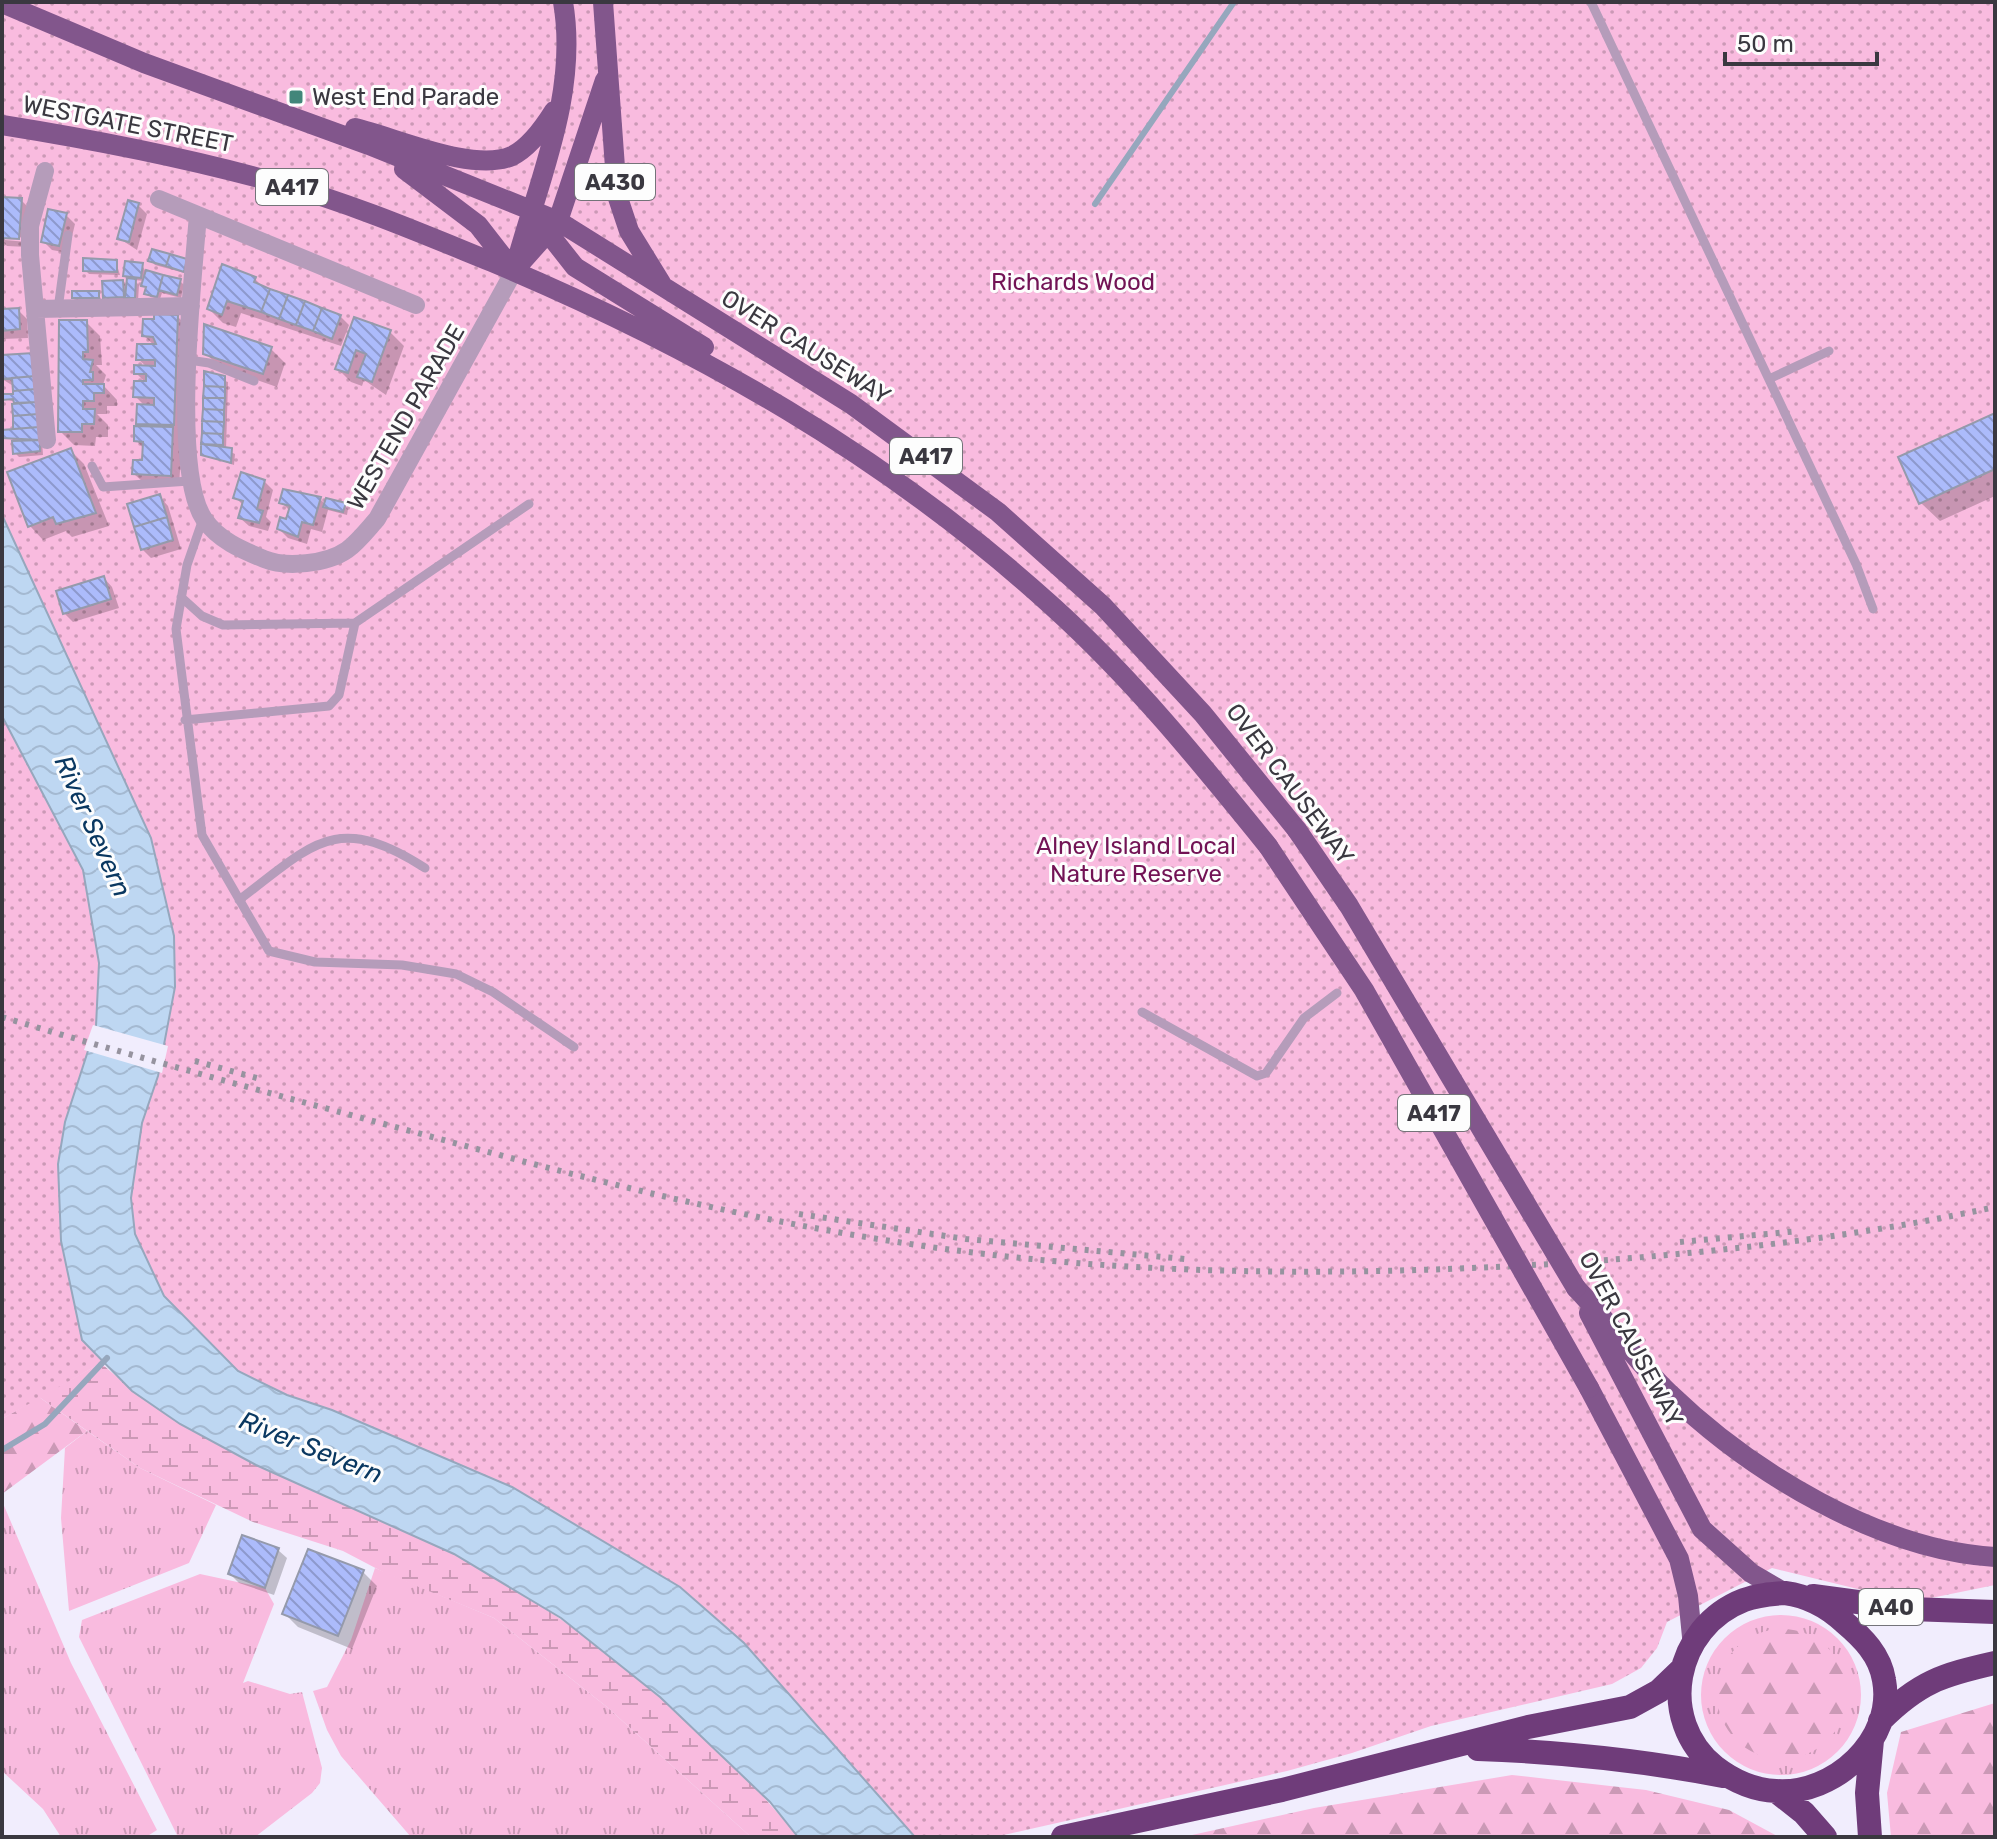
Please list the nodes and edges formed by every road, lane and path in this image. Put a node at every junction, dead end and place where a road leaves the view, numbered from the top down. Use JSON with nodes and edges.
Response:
{"nodes":[{"id":1,"x":563,"y":2,"type":"edge"},
{"id":2,"x":603,"y":2,"type":"edge"},
{"id":3,"x":1591,"y":2,"type":"edge"},
{"id":4,"x":2,"y":3,"type":"edge"},
{"id":5,"x":609,"y":67,"type":"junction"},
{"id":6,"x":565,"y":95,"type":"junction"},
{"id":7,"x":2,"y":125,"type":"edge"},
{"id":8,"x":331,"y":131,"type":"junction"},
{"id":9,"x":369,"y":145,"type":"junction"},
{"id":10,"x":45,"y":171,"type":"dead end"},
{"id":11,"x":159,"y":199,"type":"dead end"},
{"id":12,"x":530,"y":210,"type":"junction"},
{"id":13,"x":198,"y":215,"type":"junction"},
{"id":14,"x":552,"y":228,"type":"junction"},
{"id":15,"x":68,"y":235,"type":"dead end"},
{"id":16,"x":514,"y":271,"type":"junction"},
{"id":17,"x":663,"y":286,"type":"junction"},
{"id":18,"x":416,"y":305,"type":"dead end"},
{"id":19,"x":191,"y":306,"type":"junction"},
{"id":20,"x":36,"y":309,"type":"junction"},
{"id":21,"x":58,"y":309,"type":"junction"},
{"id":22,"x":1829,"y":351,"type":"dead end"},
{"id":23,"x":189,"y":360,"type":"junction"},
{"id":24,"x":1769,"y":379,"type":"junction"},
{"id":25,"x":254,"y":381,"type":"dead end"},
{"id":26,"x":778,"y":403,"type":"junction"},
{"id":27,"x":47,"y":440,"type":"dead end"},
{"id":28,"x":92,"y":466,"type":"dead end"},
{"id":29,"x":189,"y":481,"type":"junction"},
{"id":30,"x":529,"y":504,"type":"dead end"},
{"id":31,"x":203,"y":519,"type":"junction"},
{"id":32,"x":181,"y":597,"type":"junction"},
{"id":33,"x":1873,"y":609,"type":"dead end"},
{"id":34,"x":355,"y":623,"type":"junction"},
{"id":35,"x":1166,"y":673,"type":"junction"},
{"id":36,"x":1142,"y":694,"type":"junction"},
{"id":37,"x":185,"y":720,"type":"junction"},
{"id":38,"x":425,"y":868,"type":"dead end"},
{"id":39,"x":239,"y":900,"type":"junction"},
{"id":40,"x":1337,"y":993,"type":"dead end"},
{"id":41,"x":1142,"y":1012,"type":"dead end"},
{"id":42,"x":574,"y":1047,"type":"dead end"},
{"id":43,"x":1629,"y":1364,"type":"junction"},
{"id":44,"x":1995,"y":1557,"type":"edge"},
{"id":45,"x":1792,"y":1594,"type":"junction"},
{"id":46,"x":1995,"y":1612,"type":"edge"},
{"id":47,"x":1688,"y":1658,"type":"junction"},
{"id":48,"x":1995,"y":1663,"type":"edge"},
{"id":49,"x":1876,"y":1730,"type":"junction"},
{"id":50,"x":1451,"y":1749,"type":"junction"},
{"id":51,"x":1729,"y":1777,"type":"junction"},
{"id":52,"x":1776,"y":1791,"type":"junction"},
{"id":53,"x":1063,"y":1837,"type":"edge"},
{"id":54,"x":1825,"y":1837,"type":"edge"},
{"id":55,"x":1870,"y":1837,"type":"edge"}],
"edges":[{"from":1,"to":6,"type":"main road","number":"A430"},
{"from":2,"to":5,"type":"main road","number":"A430"},
{"from":3,"to":24,"type":"lane"},
{"from":4,"to":8,"type":"main road","name":"WESTGATE STREET","number":"A417"},
{"from":5,"to":14,"type":"main road","number":"A430"},
{"from":5,"to":17,"type":"main road","number":"A430"},
{"from":6,"to":8,"type":"main road"},
{"from":6,"to":12,"type":"main road","number":"A430"},
{"from":7,"to":16,"type":"main road","name":"WESTGATE STREET","number":"A417"},
{"from":8,"to":9,"type":"main road","name":"WESTGATE STREET","number":"A417"},
{"from":9,"to":12,"type":"main road","name":"WESTGATE STREET","number":"A417"},
{"from":9,"to":16,"type":"main road","number":"A417"},
{"from":10,"to":20,"type":"street"},
{"from":11,"to":13,"type":"street"},
{"from":12,"to":14,"type":"main road","name":"OVER CAUSEWAY","number":"A417"},
{"from":12,"to":16,"type":"main road"},
{"from":13,"to":18,"type":"street"},
{"from":13,"to":19,"type":"street","name":"WESTEND PARADE"},
{"from":14,"to":16,"type":"main road","number":"A430"},
{"from":14,"to":17,"type":"main road","name":"OVER CAUSEWAY","number":"A417"},
{"from":14,"to":26,"type":"main road","number":"A417"},
{"from":15,"to":21,"type":"lane"},
{"from":16,"to":26,"type":"main road","number":"A417"},
{"from":16,"to":31,"type":"street","name":"WESTEND PARADE"},
{"from":17,"to":35,"type":"main road","name":"OVER CAUSEWAY","number":"A417"},
{"from":19,"to":21,"type":"street"},
{"from":19,"to":23,"type":"street","name":"WESTEND PARADE"},
{"from":20,"to":21,"type":"street"},
{"from":20,"to":27,"type":"street"},
{"from":22,"to":24,"type":"lane"},
{"from":23,"to":25,"type":"lane"},
{"from":23,"to":29,"type":"street","name":"WESTEND PARADE"},
{"from":24,"to":33,"type":"lane"},
{"from":26,"to":36,"type":"main road","number":"A417"},
{"from":28,"to":29,"type":"lane"},
{"from":29,"to":31,"type":"street","name":"WESTEND PARADE"},
{"from":30,"to":34,"type":"lane"},
{"from":31,"to":32,"type":"lane"},
{"from":32,"to":34,"type":"lane"},
{"from":32,"to":37,"type":"lane"},
{"from":34,"to":37,"type":"lane"},
{"from":35,"to":36,"type":"main road"},
{"from":35,"to":43,"type":"main road","name":"OVER CAUSEWAY","number":"A417","bridge":true},
{"from":36,"to":47,"type":"main road","number":"A417","bridge":true},
{"from":37,"to":39,"type":"lane"},
{"from":38,"to":39,"type":"lane"},
{"from":39,"to":42,"type":"lane"},
{"from":40,"to":41,"type":"lane"},
{"from":43,"to":44,"type":"main road"},
{"from":43,"to":45,"type":"main road","name":"OVER CAUSEWAY"},
{"from":45,"to":46,"type":"highway","number":"A40"},
{"from":45,"to":47,"type":"highway","number":"A40"},
{"from":45,"to":49,"type":"highway","number":"A40"},
{"from":47,"to":50,"type":"highway","number":"A40"},
{"from":47,"to":51,"type":"highway","number":"A40"},
{"from":48,"to":49,"type":"highway","number":"A40"},
{"from":49,"to":52,"type":"highway","number":"A40"},
{"from":49,"to":55,"type":"highway"},
{"from":50,"to":51,"type":"highway","number":"A40"},
{"from":50,"to":53,"type":"highway","number":"A40"},
{"from":51,"to":52,"type":"highway","number":"A40"},
{"from":52,"to":54,"type":"highway"}]}
